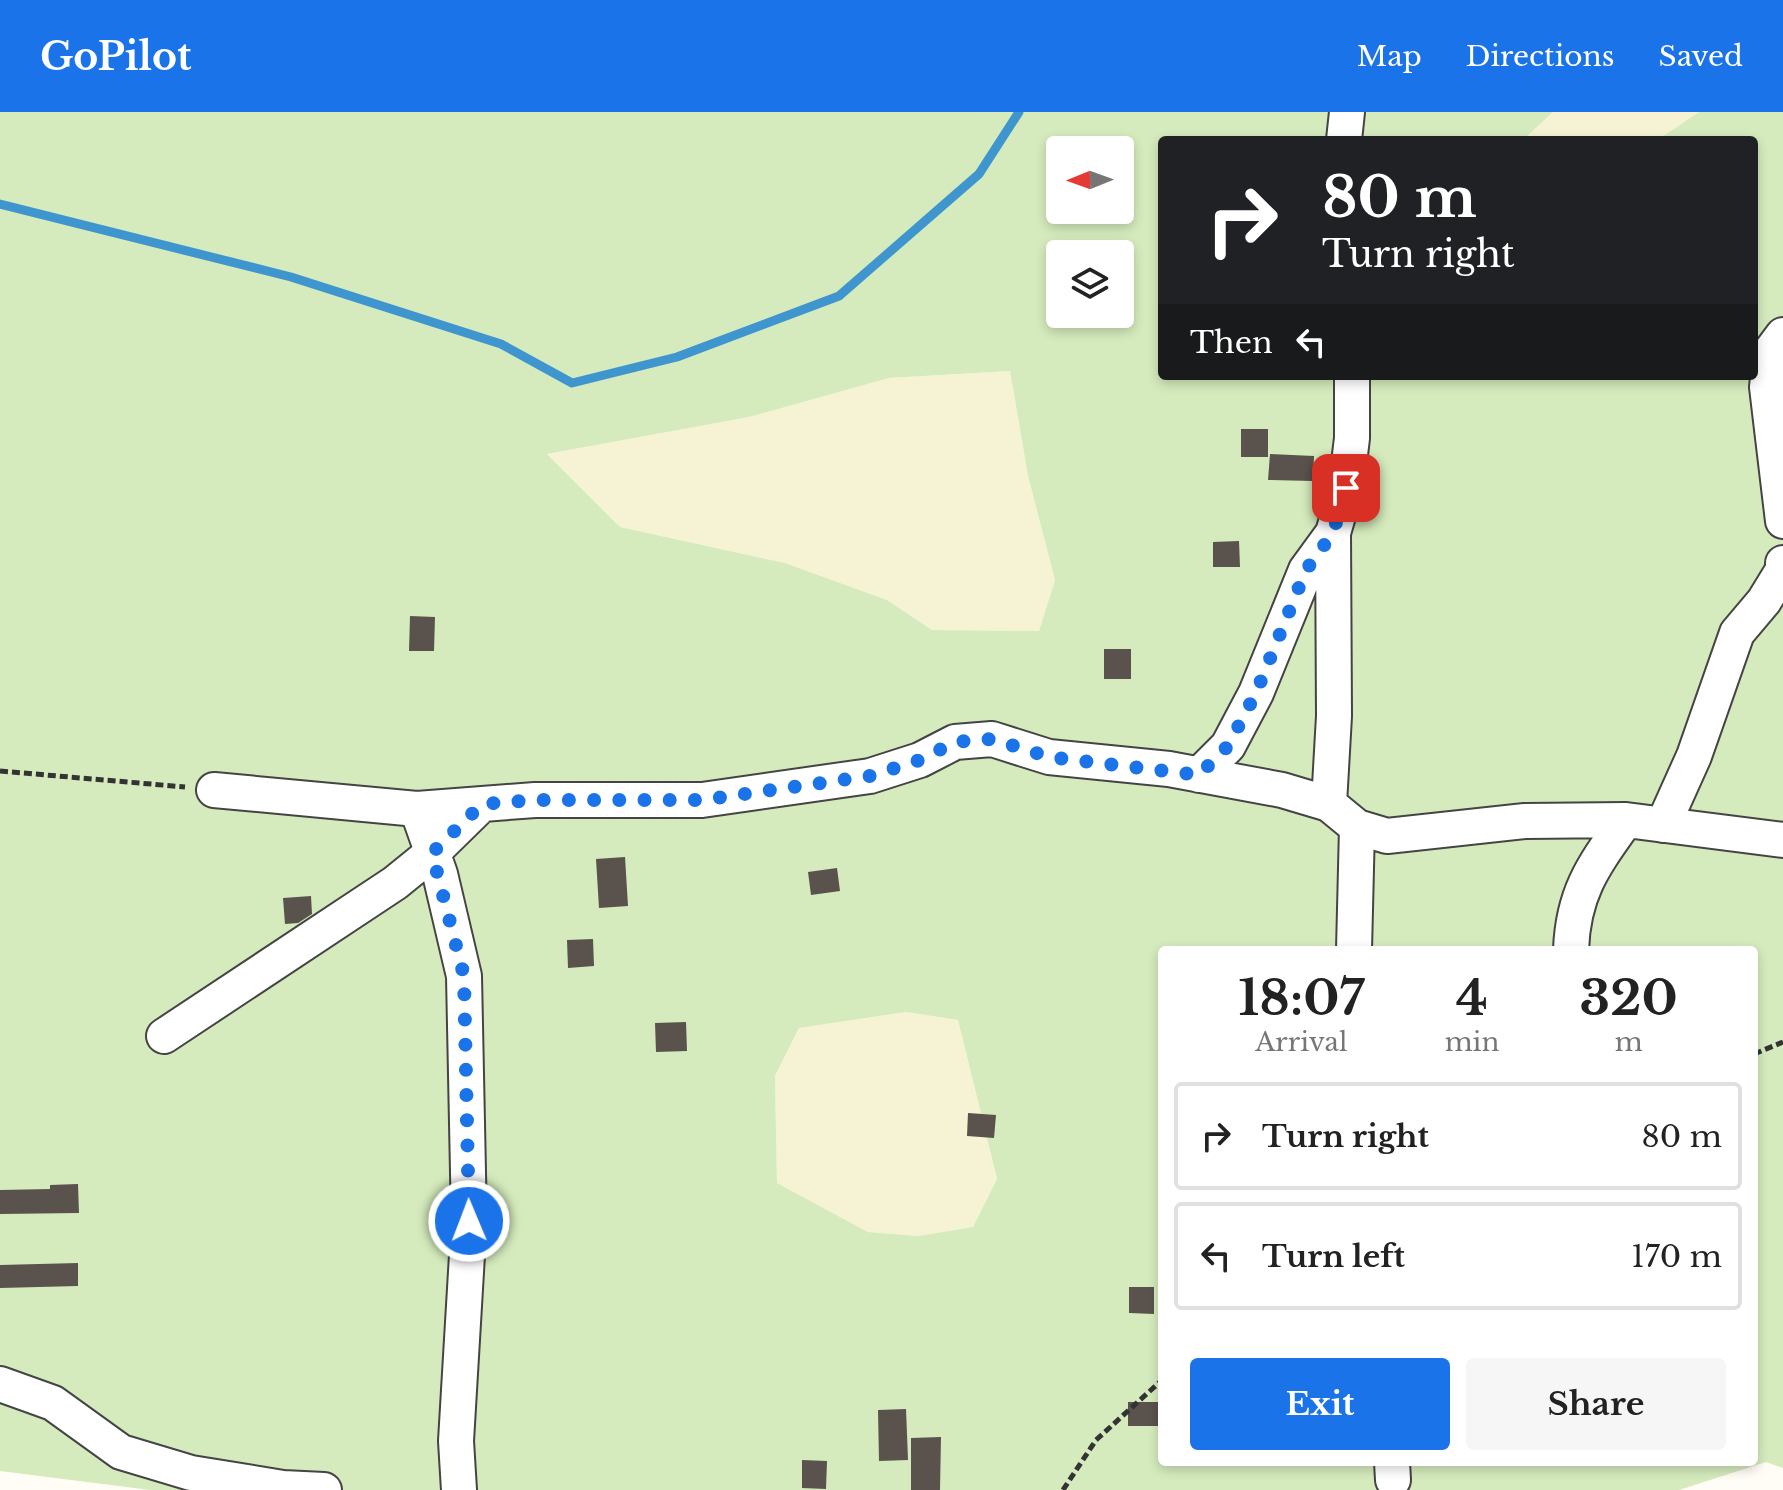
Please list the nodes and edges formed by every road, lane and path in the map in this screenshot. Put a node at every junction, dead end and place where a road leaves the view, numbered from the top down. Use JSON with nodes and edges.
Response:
{"nodes":[{"id":1,"x":1347,"y":112,"type":"edge"},
{"id":2,"x":1344,"y":136,"type":"edge"},
{"id":3,"x":1783,"y":335,"type":"edge"},
{"id":4,"x":1352,"y":380,"type":"edge"},
{"id":5,"x":1783,"y":521,"type":"edge"},
{"id":6,"x":1333,"y":533,"type":"junction"},
{"id":7,"x":1783,"y":563,"type":"edge"},
{"id":8,"x":0,"y":771,"type":"edge"},
{"id":9,"x":1199,"y":775,"type":"junction"},
{"id":10,"x":214,"y":790,"type":"joint"},
{"id":11,"x":482,"y":804,"type":"junction"},
{"id":12,"x":1329,"y":804,"type":"junction"},
{"id":13,"x":417,"y":809,"type":"junction"},
{"id":14,"x":1626,"y":820,"type":"junction"},
{"id":15,"x":1663,"y":825,"type":"junction"},
{"id":16,"x":1357,"y":827,"type":"junction"},
{"id":17,"x":1783,"y":840,"type":"edge"},
{"id":18,"x":432,"y":853,"type":"junction"},
{"id":19,"x":1354,"y":946,"type":"edge"},
{"id":20,"x":1571,"y":946,"type":"edge"},
{"id":21,"x":164,"y":1036,"type":"dead end"},
{"id":22,"x":1783,"y":1042,"type":"edge"},
{"id":23,"x":1758,"y":1052,"type":"edge"},
{"id":24,"x":0,"y":1384,"type":"edge"},
{"id":25,"x":1158,"y":1384,"type":"edge"},
{"id":26,"x":324,"y":1490,"type":"edge"},
{"id":27,"x":459,"y":1490,"type":"edge"},
{"id":28,"x":1063,"y":1490,"type":"edge"}],
"edges":[{"from":1,"to":2,"type":"street"},
{"from":3,"to":5,"type":"street"},
{"from":4,"to":6,"type":"street"},
{"from":6,"to":9,"type":"street"},
{"from":6,"to":12,"type":"street"},
{"from":7,"to":15,"type":"street"},
{"from":8,"to":10,"type":"path"},
{"from":9,"to":11,"type":"street"},
{"from":9,"to":12,"type":"street"},
{"from":10,"to":13,"type":"street"},
{"from":11,"to":13,"type":"street"},
{"from":11,"to":18,"type":"street"},
{"from":12,"to":16,"type":"street"},
{"from":13,"to":18,"type":"street"},
{"from":14,"to":15,"type":"street"},
{"from":14,"to":16,"type":"street"},
{"from":14,"to":20,"type":"street"},
{"from":15,"to":17,"type":"street"},
{"from":16,"to":19,"type":"street"},
{"from":18,"to":21,"type":"street"},
{"from":18,"to":27,"type":"street"},
{"from":22,"to":23,"type":"path"},
{"from":24,"to":26,"type":"street"},
{"from":25,"to":28,"type":"path"}]}
